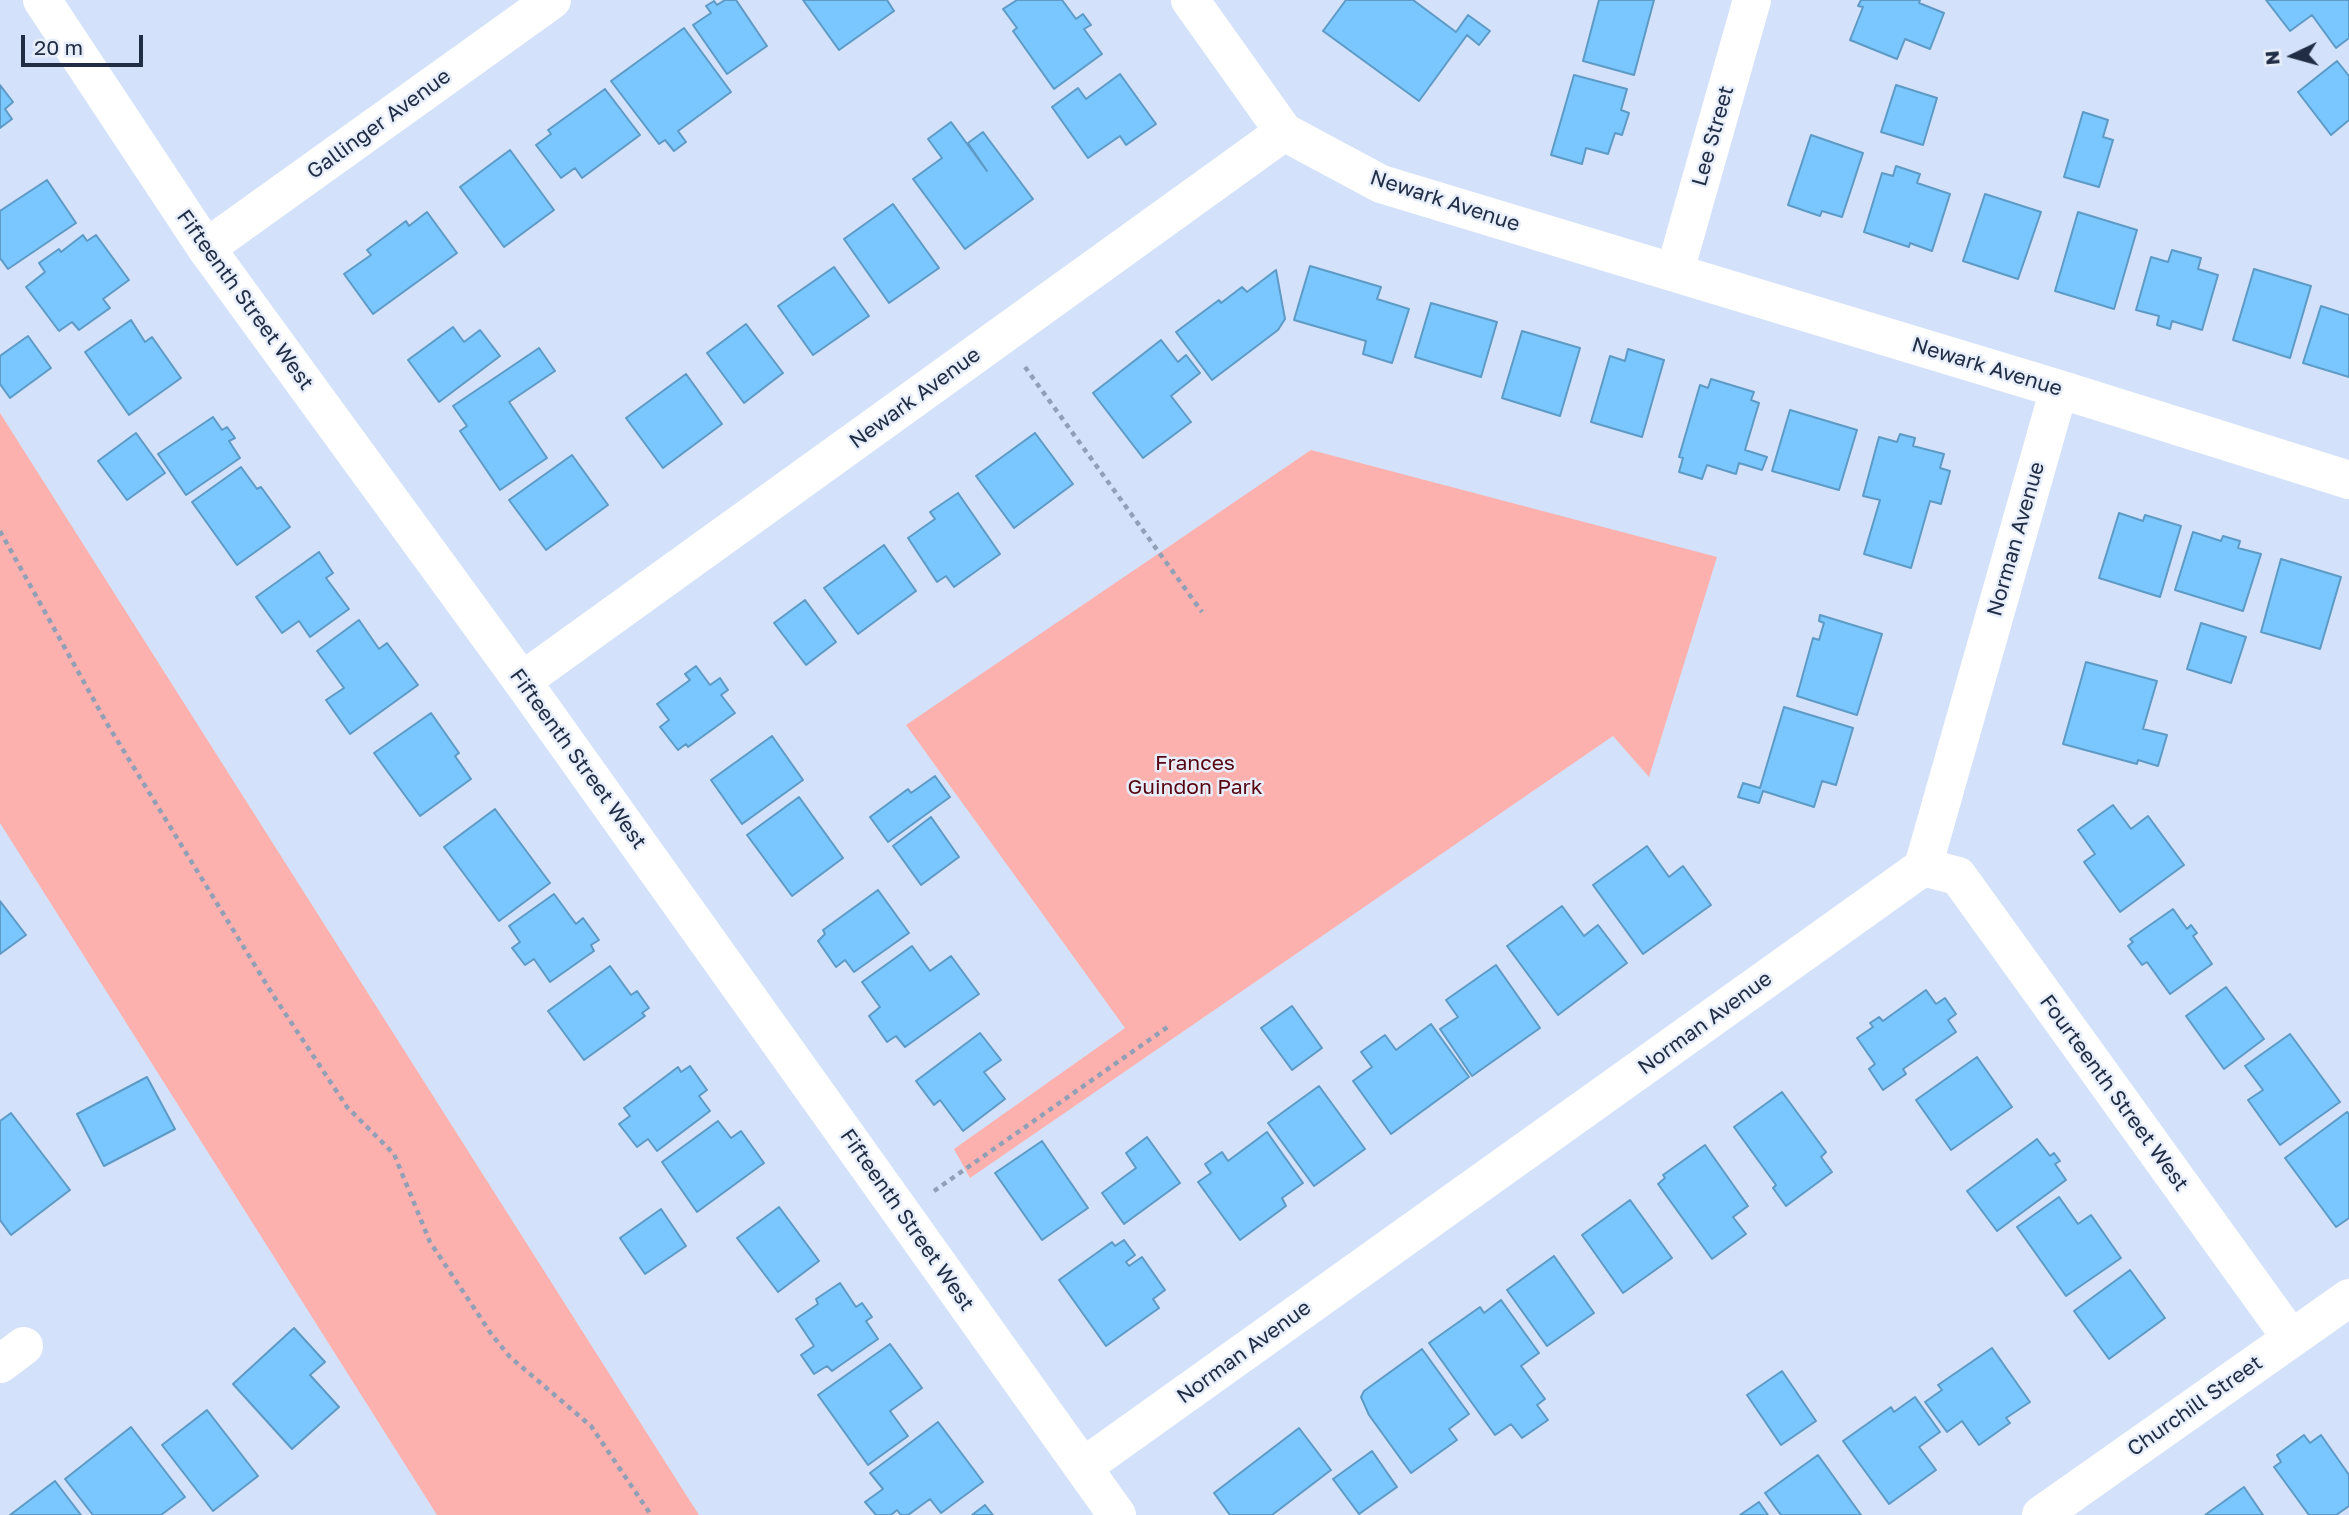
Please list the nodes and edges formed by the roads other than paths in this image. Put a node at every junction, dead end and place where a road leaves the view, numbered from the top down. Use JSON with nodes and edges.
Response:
{"nodes":[{"id":1,"x":43,"y":0,"type":"edge"},
{"id":2,"x":552,"y":0,"type":"edge"},
{"id":3,"x":1190,"y":0,"type":"edge"},
{"id":4,"x":1752,"y":0,"type":"edge"},
{"id":5,"x":1284,"y":132,"type":"junction"},
{"id":6,"x":206,"y":248,"type":"junction"},
{"id":7,"x":1675,"y":271,"type":"junction"},
{"id":8,"x":2059,"y":389,"type":"junction"},
{"id":9,"x":2349,"y":480,"type":"edge"},
{"id":10,"x":522,"y":681,"type":"junction"},
{"id":11,"x":1923,"y":867,"type":"junction"},
{"id":12,"x":2349,"y":1298,"type":"edge"},
{"id":13,"x":2291,"y":1338,"type":"junction"},
{"id":14,"x":1083,"y":1466,"type":"junction"},
{"id":15,"x":1117,"y":1515,"type":"edge"},
{"id":16,"x":2040,"y":1515,"type":"edge"}],
"edges":[{"from":1,"to":6,"type":"street","name":"Fifteenth Street West"},
{"from":2,"to":6,"type":"street","name":"Gallinger Avenue"},
{"from":3,"to":5,"type":"street"},
{"from":4,"to":7,"type":"street","name":"Lee Street"},
{"from":5,"to":7,"type":"street","name":"Newark Avenue"},
{"from":5,"to":10,"type":"street","name":"Newark Avenue"},
{"from":6,"to":10,"type":"street","name":"Fifteenth Street West"},
{"from":7,"to":8,"type":"street","name":"Newark Avenue"},
{"from":8,"to":9,"type":"street","name":"Newark Avenue"},
{"from":8,"to":11,"type":"street","name":"Norman Avenue"},
{"from":10,"to":14,"type":"street","name":"Fifteenth Street West"},
{"from":11,"to":13,"type":"street","name":"Fourteenth Street West"},
{"from":11,"to":14,"type":"street","name":"Norman Avenue"},
{"from":12,"to":13,"type":"street","name":"Churchill Street"},
{"from":13,"to":16,"type":"street","name":"Churchill Street"},
{"from":14,"to":15,"type":"street","name":"Fifteenth Street West"}]}
